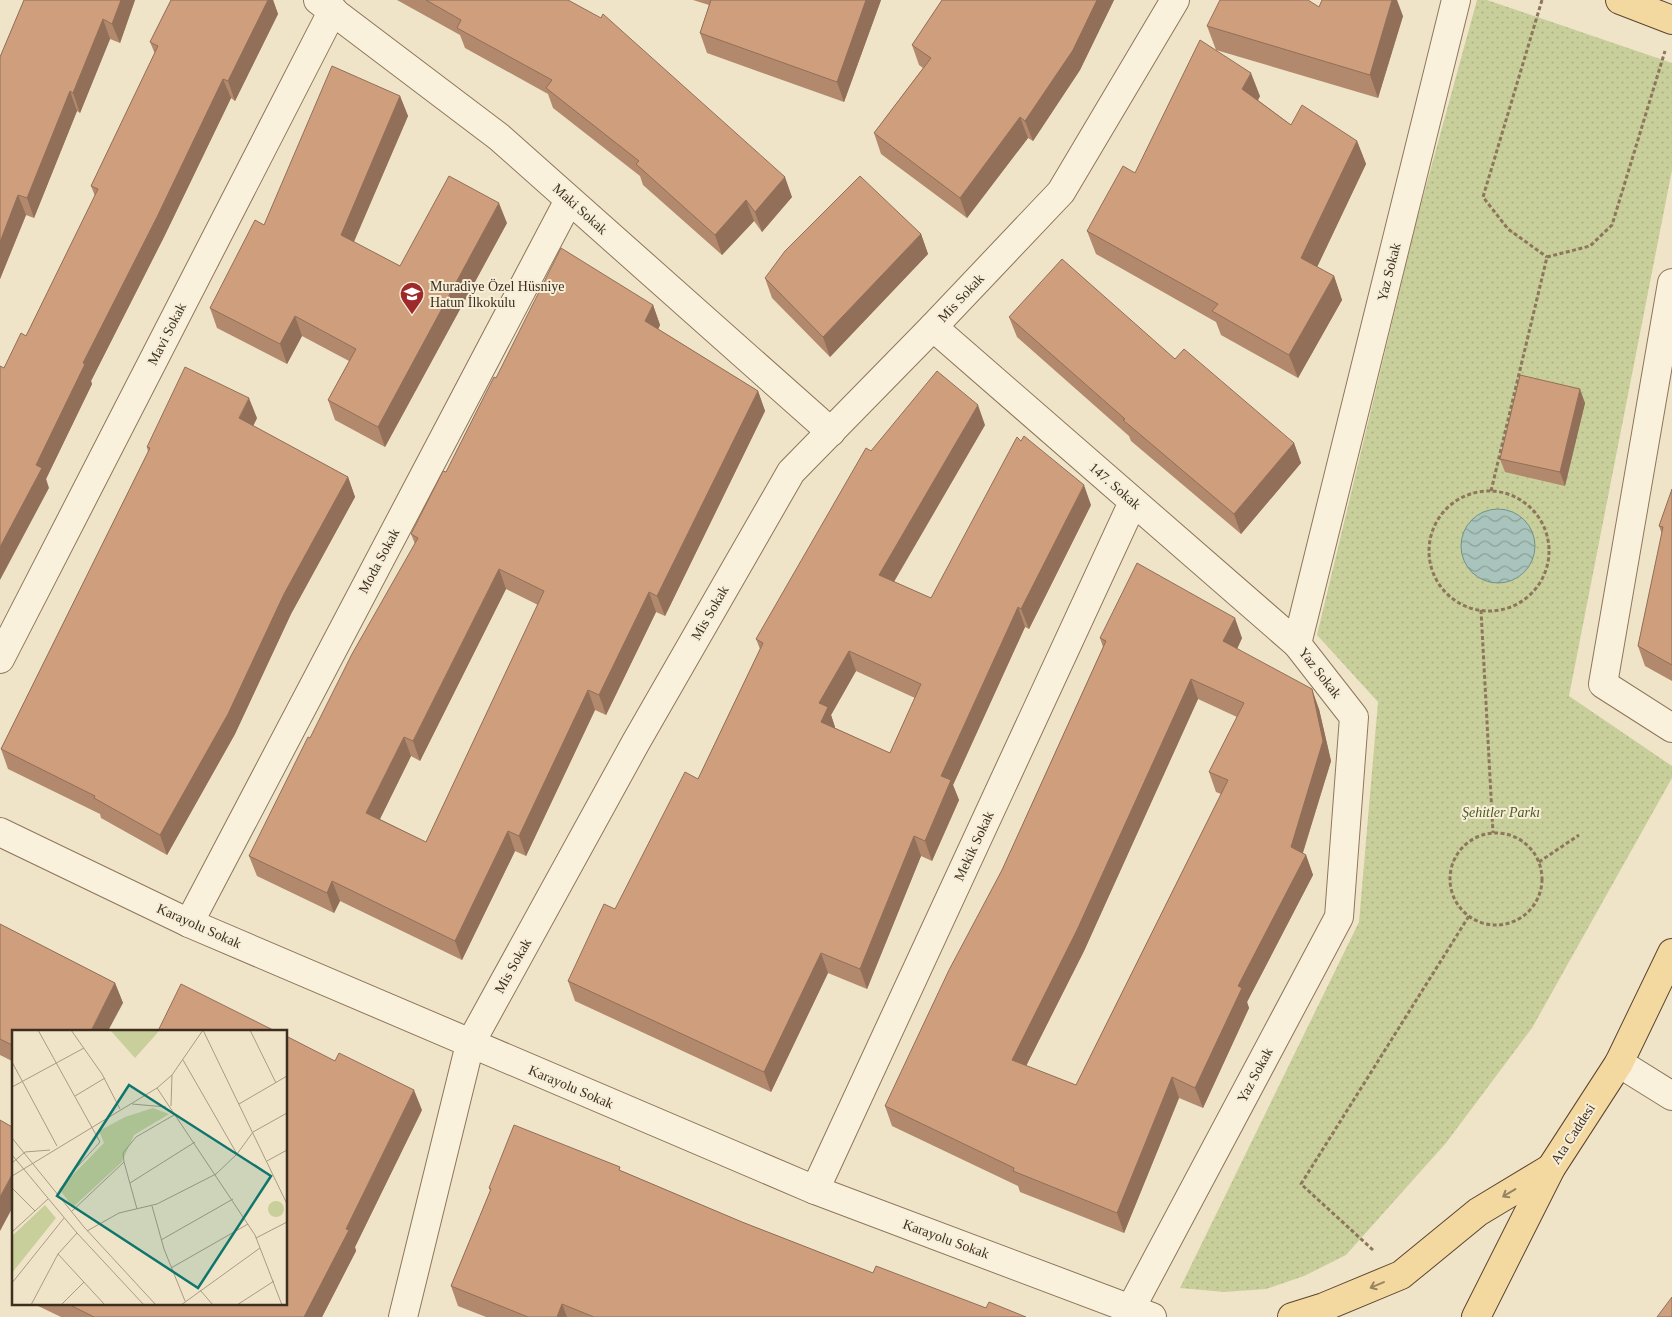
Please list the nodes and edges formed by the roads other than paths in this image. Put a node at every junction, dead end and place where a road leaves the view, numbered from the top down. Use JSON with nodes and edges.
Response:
{"nodes":[{"id":1,"x":1175,"y":0,"type":"edge"},
{"id":2,"x":1456,"y":0,"type":"edge"},
{"id":3,"x":1620,"y":0,"type":"edge"},
{"id":4,"x":325,"y":5,"type":"edge"},
{"id":5,"x":1669,"y":33,"type":"edge"},
{"id":6,"x":569,"y":200,"type":"junction"},
{"id":7,"x":1672,"y":284,"type":"edge"},
{"id":8,"x":934,"y":327,"type":"junction"},
{"id":9,"x":830,"y":432,"type":"junction"},
{"id":10,"x":1133,"y":502,"type":"junction"},
{"id":11,"x":1297,"y":644,"type":"junction"},
{"id":12,"x":0,"y":659,"type":"edge"},
{"id":13,"x":1672,"y":728,"type":"edge"},
{"id":14,"x":0,"y":832,"type":"edge"},
{"id":15,"x":189,"y":922,"type":"junction"},
{"id":16,"x":1672,"y":953,"type":"edge"},
{"id":17,"x":470,"y":1044,"type":"junction"},
{"id":18,"x":1619,"y":1063,"type":"junction"},
{"id":19,"x":1672,"y":1096,"type":"edge"},
{"id":20,"x":1551,"y":1168,"type":"junction"},
{"id":21,"x":815,"y":1190,"type":"junction"},
{"id":22,"x":1142,"y":1313,"type":"edge"},
{"id":23,"x":403,"y":1317,"type":"edge"},
{"id":24,"x":1292,"y":1317,"type":"edge"},
{"id":25,"x":1476,"y":1317,"type":"edge"}],
"edges":[{"from":1,"to":8,"type":"street","name":"Mis Sokak"},
{"from":2,"to":11,"type":"street","name":"Yaz Sokak"},
{"from":3,"to":5,"type":"main road"},
{"from":4,"to":6,"type":"street","name":"Maki Sokak"},
{"from":4,"to":12,"type":"street","name":"Mavi Sokak"},
{"from":6,"to":9,"type":"street","name":"Maki Sokak"},
{"from":6,"to":15,"type":"street","name":"Moda Sokak"},
{"from":7,"to":13,"type":"street"},
{"from":8,"to":9,"type":"street","name":"Mis Sokak"},
{"from":8,"to":10,"type":"street","name":"147. Sokak"},
{"from":9,"to":17,"type":"street","name":"Mis Sokak"},
{"from":10,"to":11,"type":"street","name":"147. Sokak"},
{"from":10,"to":21,"type":"street","name":"Mekik Sokak"},
{"from":11,"to":22,"type":"street","name":"Yaz Sokak"},
{"from":14,"to":15,"type":"street","name":"Karayolu Sokak"},
{"from":15,"to":17,"type":"street","name":"Karayolu Sokak"},
{"from":16,"to":18,"type":"main road","name":"Ata Caddesi"},
{"from":17,"to":21,"type":"street","name":"Karayolu Sokak"},
{"from":17,"to":23,"type":"street","name":"Mis Sokak"},
{"from":18,"to":19,"type":"street"},
{"from":18,"to":20,"type":"main road","name":"Ata Caddesi"},
{"from":20,"to":24,"type":"main road","one_way":true},
{"from":20,"to":25,"type":"main road","name":"Ata Caddesi"},
{"from":21,"to":22,"type":"street","name":"Karayolu Sokak"}]}
